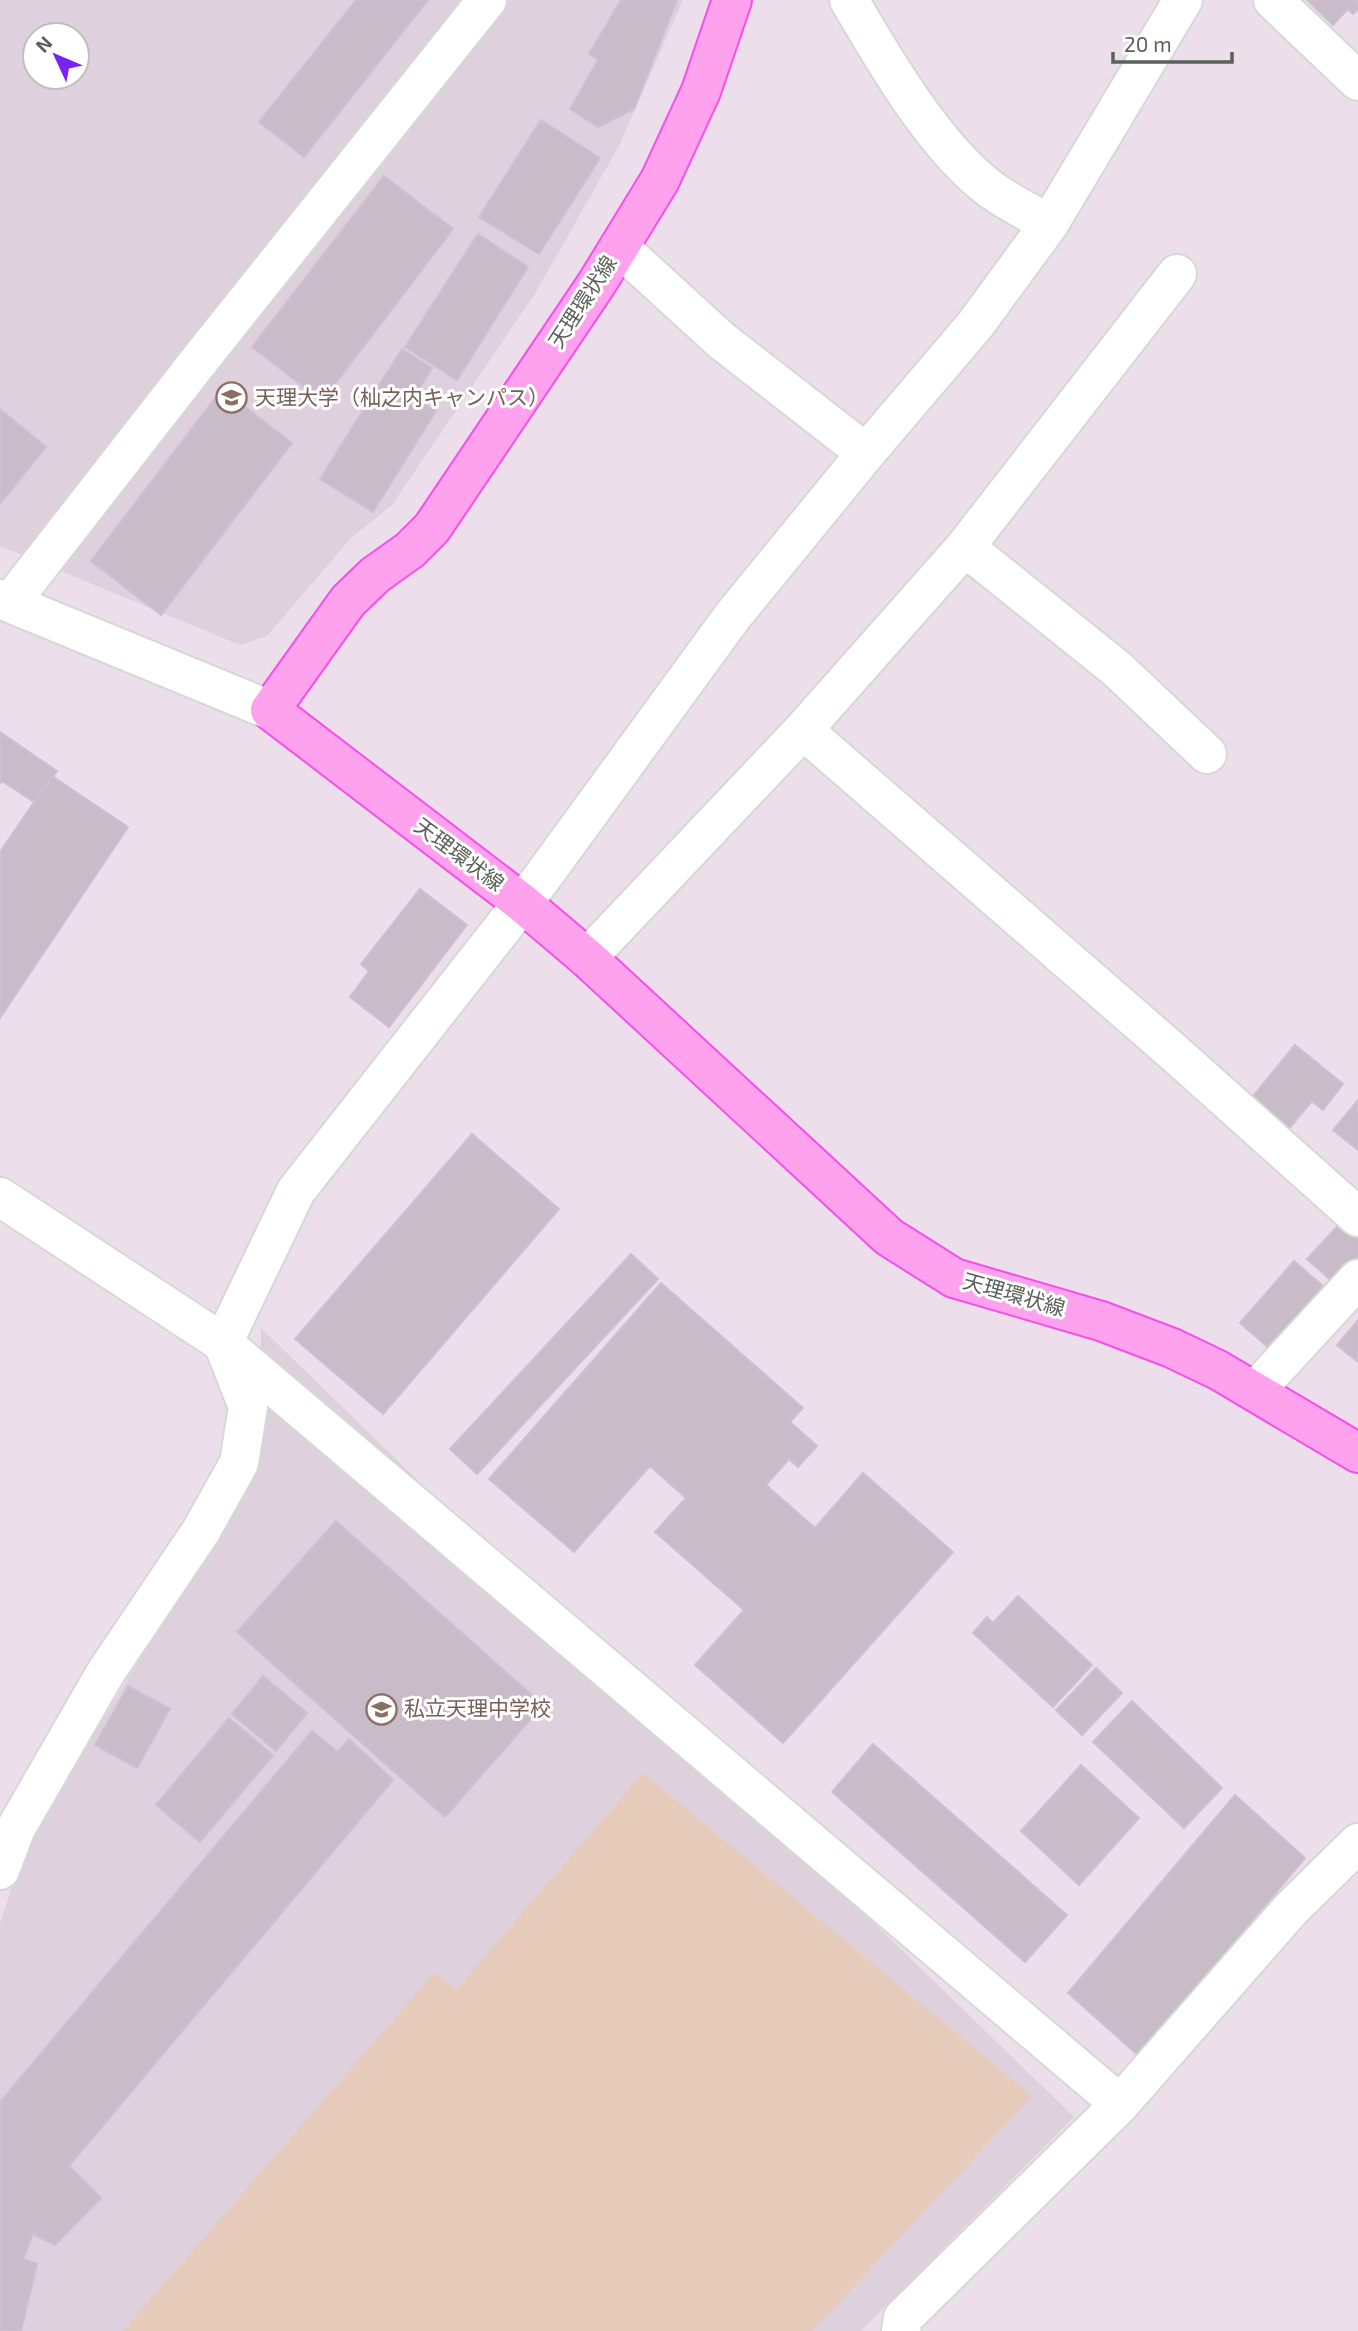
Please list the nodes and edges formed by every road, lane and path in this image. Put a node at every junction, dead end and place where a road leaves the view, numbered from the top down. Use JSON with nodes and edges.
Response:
{"nodes":[{"id":1,"x":487,"y":0,"type":"edge"},
{"id":2,"x":732,"y":0,"type":"edge"},
{"id":3,"x":849,"y":0,"type":"edge"},
{"id":4,"x":1183,"y":0,"type":"edge"},
{"id":5,"x":1273,"y":0,"type":"edge"},
{"id":6,"x":1358,"y":81,"type":"edge"},
{"id":7,"x":1049,"y":224,"type":"junction"},
{"id":8,"x":619,"y":247,"type":"junction"},
{"id":9,"x":1177,"y":274,"type":"dead end"},
{"id":10,"x":866,"y":453,"type":"junction"},
{"id":11,"x":965,"y":547,"type":"junction"},
{"id":12,"x":5,"y":601,"type":"edge"},
{"id":13,"x":270,"y":710,"type":"junction"},
{"id":14,"x":803,"y":730,"type":"junction"},
{"id":15,"x":1208,"y":754,"type":"dead end"},
{"id":16,"x":521,"y":902,"type":"junction"},
{"id":17,"x":587,"y":958,"type":"junction"},
{"id":18,"x":0,"y":1196,"type":"edge"},
{"id":19,"x":1358,"y":1217,"type":"edge"},
{"id":20,"x":1358,"y":1279,"type":"edge"},
{"id":21,"x":223,"y":1343,"type":"junction"},
{"id":22,"x":1255,"y":1391,"type":"junction"},
{"id":23,"x":1358,"y":1452,"type":"edge"},
{"id":24,"x":1358,"y":1843,"type":"edge"},
{"id":25,"x":0,"y":1870,"type":"edge"},
{"id":26,"x":1120,"y":2104,"type":"junction"},
{"id":27,"x":901,"y":2331,"type":"edge"}],
"edges":[{"from":1,"to":12,"type":"street"},
{"from":2,"to":8,"type":"main road","name":"天理環状線"},
{"from":3,"to":7,"type":"street"},
{"from":4,"to":7,"type":"street"},
{"from":5,"to":6,"type":"street"},
{"from":7,"to":10,"type":"street"},
{"from":8,"to":10,"type":"street"},
{"from":8,"to":13,"type":"main road","name":"天理環状線"},
{"from":9,"to":11,"type":"street"},
{"from":10,"to":16,"type":"street"},
{"from":11,"to":14,"type":"street"},
{"from":11,"to":15,"type":"street"},
{"from":12,"to":13,"type":"street"},
{"from":13,"to":16,"type":"main road","name":"天理環状線"},
{"from":14,"to":17,"type":"street"},
{"from":14,"to":19,"type":"street"},
{"from":16,"to":17,"type":"main road","name":"天理環状線"},
{"from":16,"to":21,"type":"street"},
{"from":17,"to":22,"type":"main road","name":"天理環状線"},
{"from":18,"to":21,"type":"street"},
{"from":20,"to":22,"type":"street"},
{"from":21,"to":25,"type":"street"},
{"from":21,"to":26,"type":"street"},
{"from":22,"to":23,"type":"main road","name":"天理環状線"},
{"from":24,"to":26,"type":"street"},
{"from":26,"to":27,"type":"street"}]}
